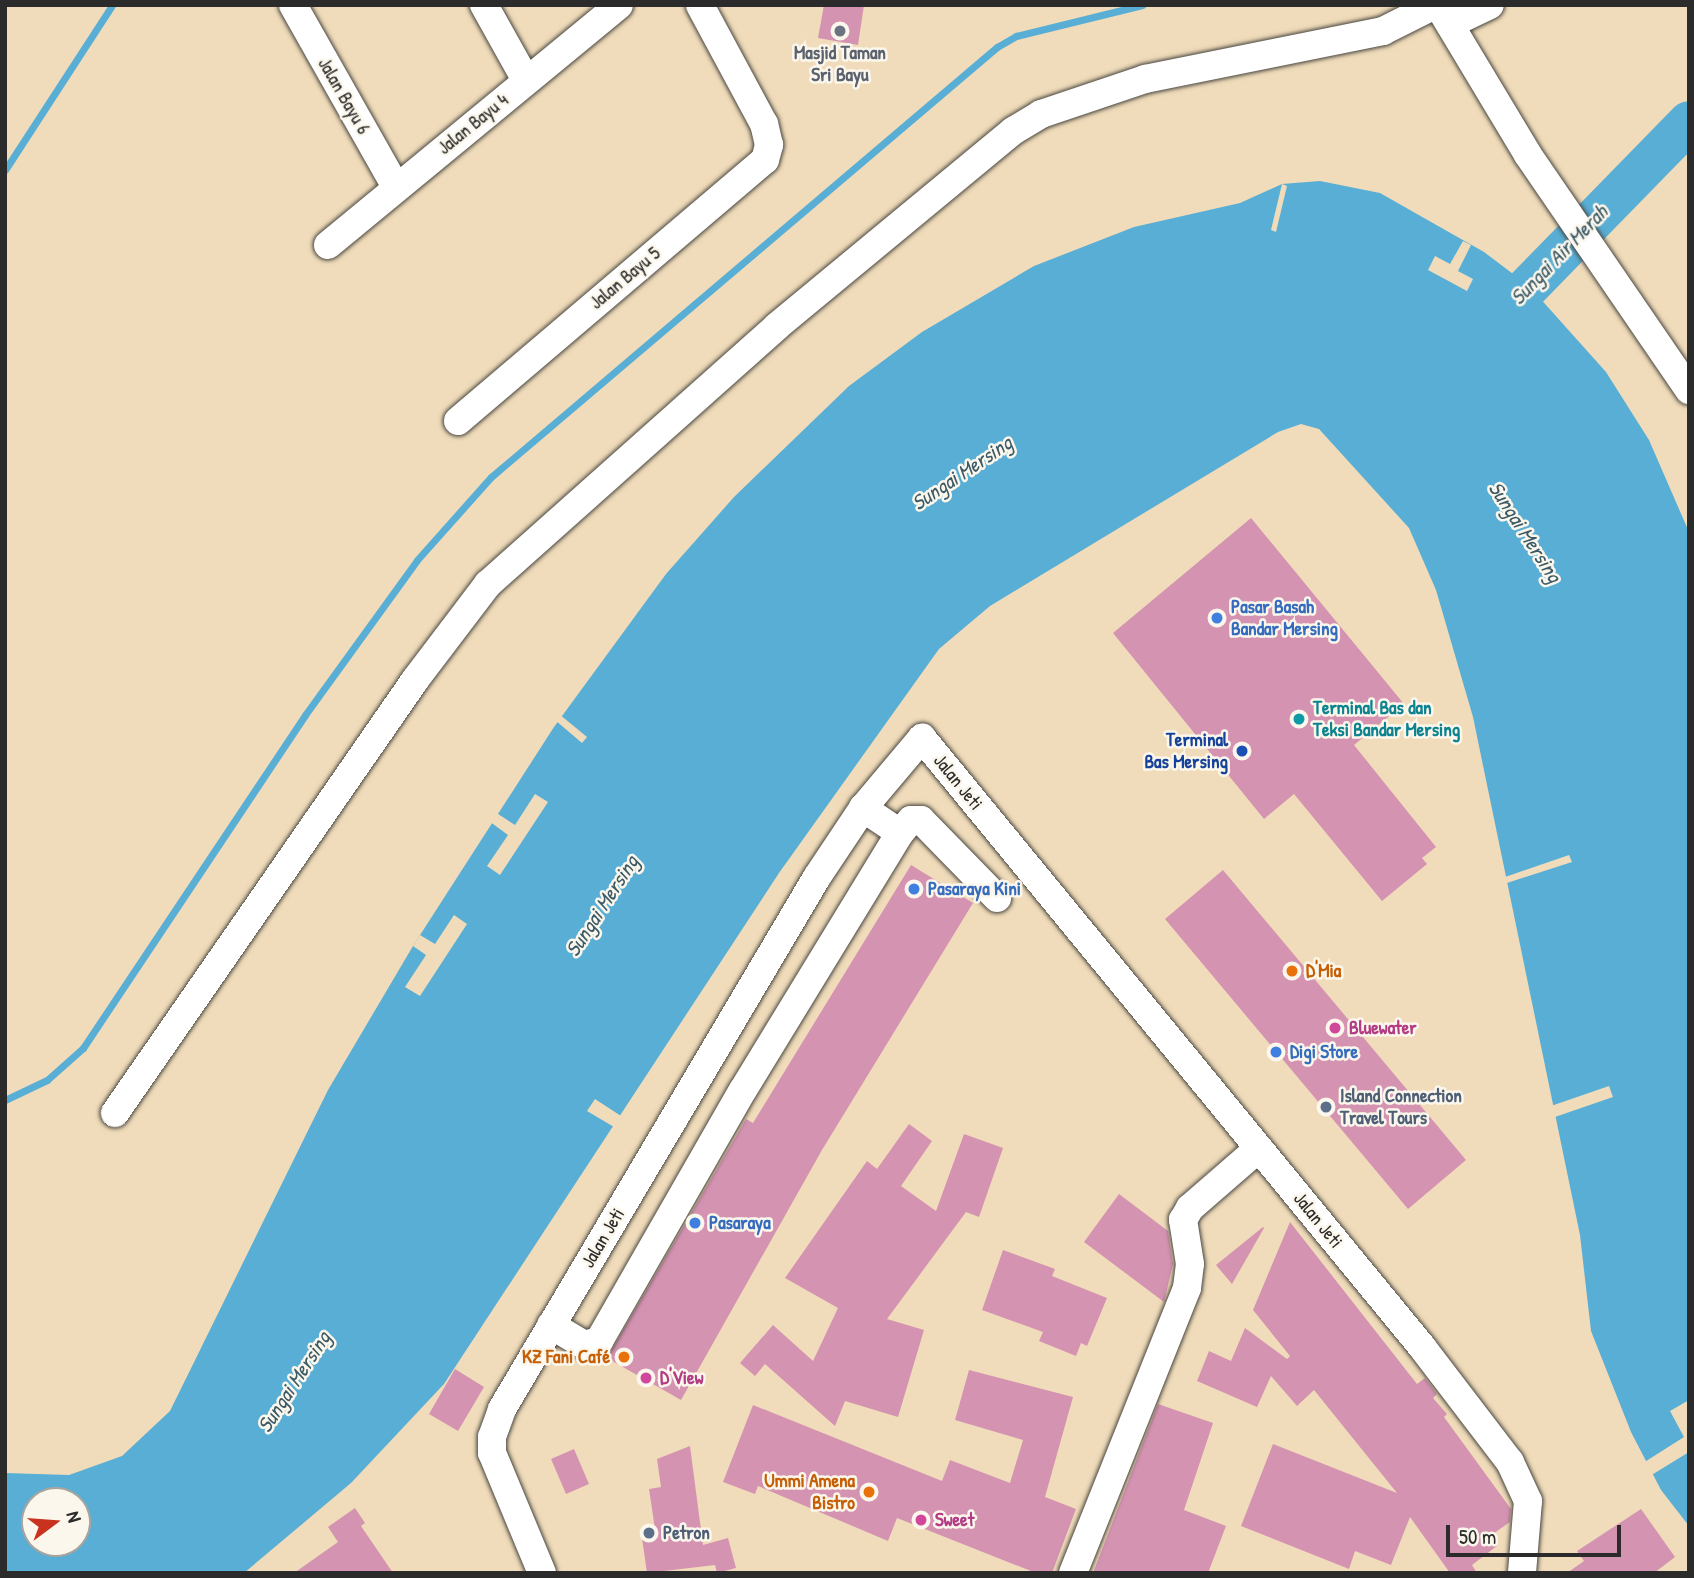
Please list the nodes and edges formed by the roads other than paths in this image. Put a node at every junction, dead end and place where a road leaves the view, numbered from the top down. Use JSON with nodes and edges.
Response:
{"nodes":[{"id":1,"x":293,"y":5,"type":"edge"},
{"id":2,"x":484,"y":5,"type":"edge"},
{"id":3,"x":619,"y":5,"type":"edge"},
{"id":4,"x":700,"y":5,"type":"edge"},
{"id":5,"x":1490,"y":5,"type":"edge"},
{"id":6,"x":1441,"y":12,"type":"edge"},
{"id":7,"x":526,"y":80,"type":"junction"},
{"id":8,"x":396,"y":187,"type":"junction"},
{"id":9,"x":328,"y":245,"type":"dead end"},
{"id":10,"x":1689,"y":390,"type":"edge"},
{"id":11,"x":458,"y":421,"type":"dead end"},
{"id":12,"x":863,"y":808,"type":"junction"},
{"id":13,"x":900,"y":833,"type":"junction"},
{"id":14,"x":997,"y":898,"type":"dead end"},
{"id":15,"x":115,"y":1113,"type":"dead end"},
{"id":16,"x":1259,"y":1148,"type":"junction"},
{"id":17,"x":551,"y":1325,"type":"junction"},
{"id":18,"x":1528,"y":1522,"type":"junction"},
{"id":19,"x":541,"y":1573,"type":"edge"},
{"id":20,"x":1073,"y":1573,"type":"edge"},
{"id":21,"x":1505,"y":1573,"type":"edge"},
{"id":22,"x":1522,"y":1573,"type":"edge"}],
"edges":[{"from":1,"to":8,"type":"street","name":"Jalan Bayu 6"},
{"from":2,"to":7,"type":"street"},
{"from":3,"to":7,"type":"street","name":"Jalan Bayu 4"},
{"from":4,"to":11,"type":"street","name":"Jalan Bayu 5"},
{"from":5,"to":6,"type":"street"},
{"from":6,"to":10,"type":"street"},
{"from":6,"to":15,"type":"street"},
{"from":7,"to":8,"type":"street","name":"Jalan Bayu 4"},
{"from":8,"to":9,"type":"street","name":"Jalan Bayu 4"},
{"from":12,"to":13,"type":"street"},
{"from":12,"to":16,"type":"street","name":"Jalan Jeti"},
{"from":12,"to":17,"type":"street","name":"Jalan Jeti"},
{"from":13,"to":14,"type":"street"},
{"from":13,"to":17,"type":"street"},
{"from":16,"to":18,"type":"street","name":"Jalan Jeti"},
{"from":16,"to":20,"type":"street"},
{"from":17,"to":19,"type":"street","name":"Jalan Jeti"},
{"from":18,"to":21,"type":"street"},
{"from":18,"to":22,"type":"street","name":"Jalan Jeti"}]}
